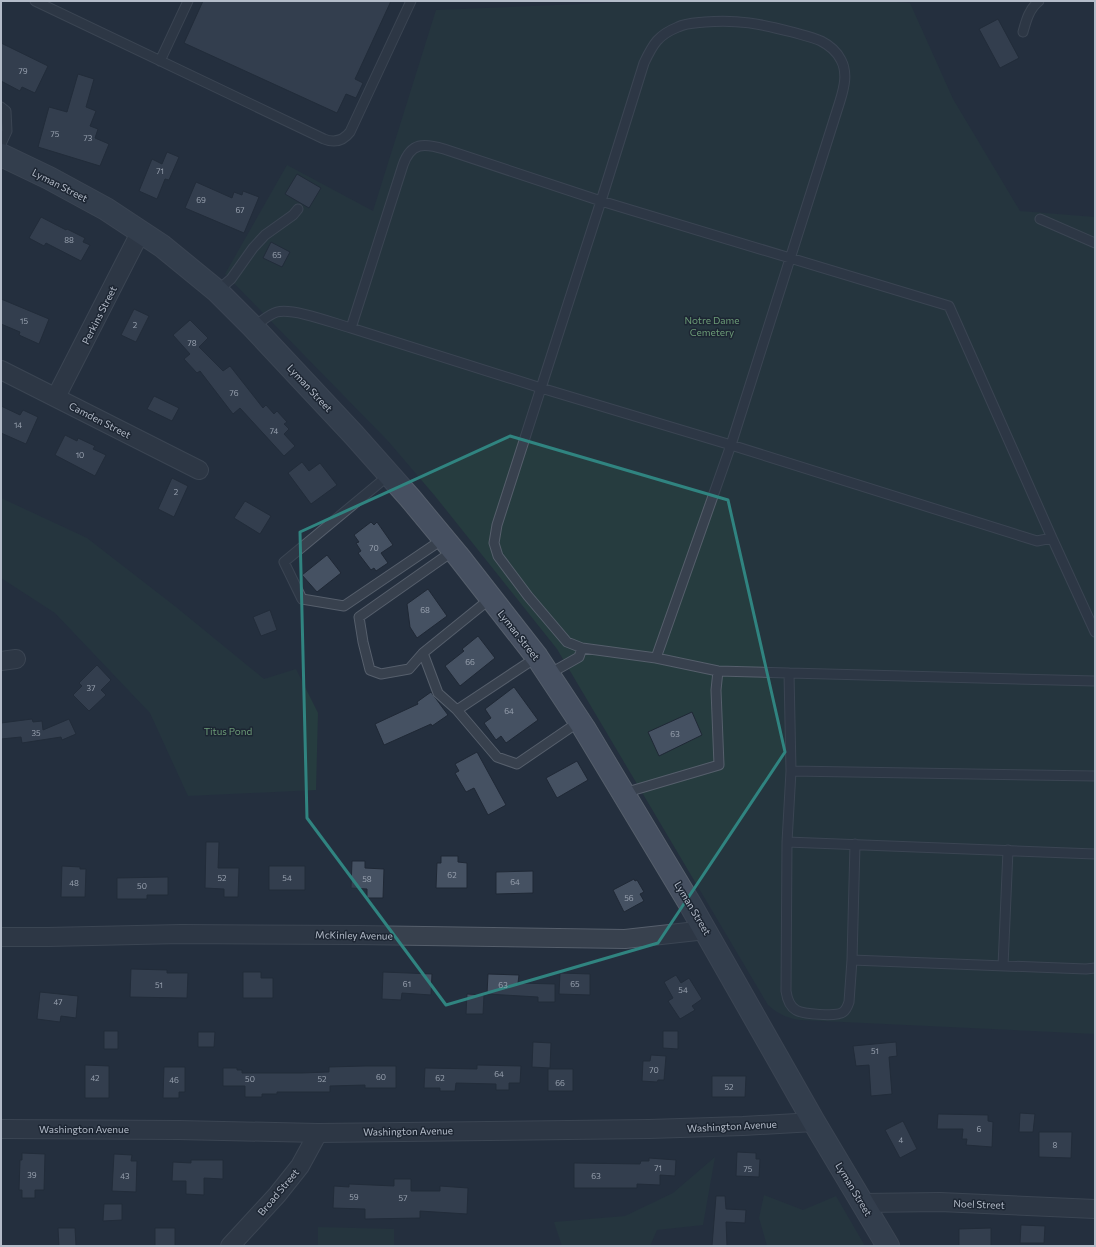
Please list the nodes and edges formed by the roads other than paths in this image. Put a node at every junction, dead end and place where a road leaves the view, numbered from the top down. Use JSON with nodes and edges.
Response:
{"nodes":[{"id":1,"x":35,"y":1,"type":"edge"},
{"id":2,"x":188,"y":1,"type":"edge"},
{"id":3,"x":411,"y":1,"type":"edge"},
{"id":4,"x":1039,"y":1,"type":"edge"},
{"id":5,"x":1023,"y":32,"type":"dead end"},
{"id":6,"x":160,"y":61,"type":"junction"},
{"id":7,"x":1,"y":107,"type":"edge"},
{"id":8,"x":1,"y":144,"type":"edge"},
{"id":9,"x":1,"y":155,"type":"edge"},
{"id":10,"x":601,"y":201,"type":"junction"},
{"id":11,"x":298,"y":209,"type":"dead end"},
{"id":12,"x":1040,"y":219,"type":"dead end"},
{"id":13,"x":141,"y":231,"type":"junction"},
{"id":14,"x":1095,"y":244,"type":"edge"},
{"id":15,"x":790,"y":258,"type":"junction"},
{"id":16,"x":217,"y":291,"type":"junction"},
{"id":17,"x":254,"y":327,"type":"junction"},
{"id":18,"x":351,"y":328,"type":"junction"},
{"id":19,"x":1,"y":370,"type":"edge"},
{"id":20,"x":541,"y":388,"type":"junction"},
{"id":21,"x":56,"y":397,"type":"junction"},
{"id":22,"x":731,"y":445,"type":"junction"},
{"id":23,"x":199,"y":470,"type":"dead end"},
{"id":24,"x":389,"y":475,"type":"junction"},
{"id":25,"x":1052,"y":538,"type":"junction"},
{"id":26,"x":448,"y":545,"type":"junction"},
{"id":27,"x":491,"y":598,"type":"junction"},
{"id":28,"x":1095,"y":632,"type":"edge"},
{"id":29,"x":582,"y":648,"type":"junction"},
{"id":30,"x":422,"y":653,"type":"junction"},
{"id":31,"x":656,"y":658,"type":"junction"},
{"id":32,"x":543,"y":665,"type":"junction"},
{"id":33,"x":718,"y":671,"type":"junction"},
{"id":34,"x":789,"y":673,"type":"junction"},
{"id":35,"x":1095,"y":681,"type":"edge"},
{"id":36,"x":457,"y":710,"type":"junction"},
{"id":37,"x":580,"y":721,"type":"junction"},
{"id":38,"x":791,"y":771,"type":"junction"},
{"id":39,"x":1095,"y":776,"type":"edge"},
{"id":40,"x":624,"y":793,"type":"junction"},
{"id":41,"x":787,"y":842,"type":"junction"},
{"id":42,"x":855,"y":844,"type":"junction"},
{"id":43,"x":1008,"y":850,"type":"junction"},
{"id":44,"x":1095,"y":854,"type":"edge"},
{"id":45,"x":706,"y":930,"type":"junction"},
{"id":46,"x":1,"y":937,"type":"edge"},
{"id":47,"x":852,"y":960,"type":"junction"},
{"id":48,"x":1003,"y":966,"type":"junction"},
{"id":49,"x":1095,"y":968,"type":"edge"},
{"id":50,"x":814,"y":1122,"type":"junction"},
{"id":51,"x":1,"y":1129,"type":"edge"},
{"id":52,"x":318,"y":1133,"type":"junction"},
{"id":53,"x":862,"y":1203,"type":"junction"},
{"id":54,"x":1095,"y":1209,"type":"edge"},
{"id":55,"x":230,"y":1246,"type":"edge"},
{"id":56,"x":888,"y":1246,"type":"edge"}],
"edges":[{"from":1,"to":6,"type":"lane"},
{"from":2,"to":6,"type":"lane"},
{"from":3,"to":6,"type":"lane"},
{"from":4,"to":5,"type":"lane"},
{"from":7,"to":8,"type":"lane"},
{"from":9,"to":13,"type":"main road","name":"Lyman Street"},
{"from":10,"to":15,"type":"lane"},
{"from":10,"to":15,"type":"lane"},
{"from":10,"to":18,"type":"lane"},
{"from":10,"to":20,"type":"lane"},
{"from":11,"to":16,"type":"lane"},
{"from":12,"to":14,"type":"lane"},
{"from":13,"to":16,"type":"main road","name":"Lyman Street"},
{"from":13,"to":21,"type":"street","name":"Perkins Street"},
{"from":15,"to":22,"type":"lane"},
{"from":15,"to":25,"type":"lane"},
{"from":16,"to":17,"type":"main road","name":"Lyman Street"},
{"from":17,"to":18,"type":"lane"},
{"from":17,"to":24,"type":"main road","name":"Lyman Street"},
{"from":18,"to":20,"type":"lane"},
{"from":19,"to":21,"type":"street","name":"Camden Street"},
{"from":20,"to":22,"type":"lane"},
{"from":20,"to":29,"type":"lane"},
{"from":21,"to":23,"type":"street","name":"Camden Street"},
{"from":22,"to":25,"type":"lane"},
{"from":22,"to":31,"type":"lane"},
{"from":24,"to":26,"type":"main road","name":"Lyman Street"},
{"from":24,"to":26,"type":"lane"},
{"from":25,"to":28,"type":"lane"},
{"from":26,"to":27,"type":"main road","name":"Lyman Street"},
{"from":26,"to":30,"type":"lane"},
{"from":27,"to":30,"type":"lane"},
{"from":27,"to":32,"type":"main road","name":"Lyman Street"},
{"from":29,"to":31,"type":"lane"},
{"from":29,"to":32,"type":"lane"},
{"from":30,"to":36,"type":"lane"},
{"from":31,"to":33,"type":"lane"},
{"from":32,"to":36,"type":"lane"},
{"from":32,"to":37,"type":"main road","name":"Lyman Street"},
{"from":33,"to":34,"type":"lane"},
{"from":33,"to":40,"type":"lane"},
{"from":34,"to":35,"type":"lane"},
{"from":34,"to":38,"type":"lane"},
{"from":36,"to":37,"type":"lane"},
{"from":37,"to":40,"type":"main road","name":"Lyman Street"},
{"from":38,"to":39,"type":"lane"},
{"from":38,"to":41,"type":"lane"},
{"from":40,"to":45,"type":"main road","name":"Lyman Street"},
{"from":41,"to":42,"type":"lane"},
{"from":41,"to":47,"type":"lane"},
{"from":42,"to":43,"type":"lane"},
{"from":42,"to":47,"type":"lane"},
{"from":43,"to":44,"type":"lane"},
{"from":43,"to":48,"type":"lane"},
{"from":45,"to":46,"type":"street","name":"McKinley Avenue"},
{"from":45,"to":50,"type":"main road","name":"Lyman Street"},
{"from":47,"to":48,"type":"lane"},
{"from":48,"to":49,"type":"lane"},
{"from":50,"to":52,"type":"street","name":"Washington Avenue"},
{"from":50,"to":53,"type":"main road","name":"Lyman Street"},
{"from":51,"to":52,"type":"street","name":"Washington Avenue"},
{"from":52,"to":55,"type":"street","name":"Broad Street"},
{"from":53,"to":54,"type":"street","name":"Noel Street"},
{"from":53,"to":56,"type":"main road","name":"Lyman Street"}]}
